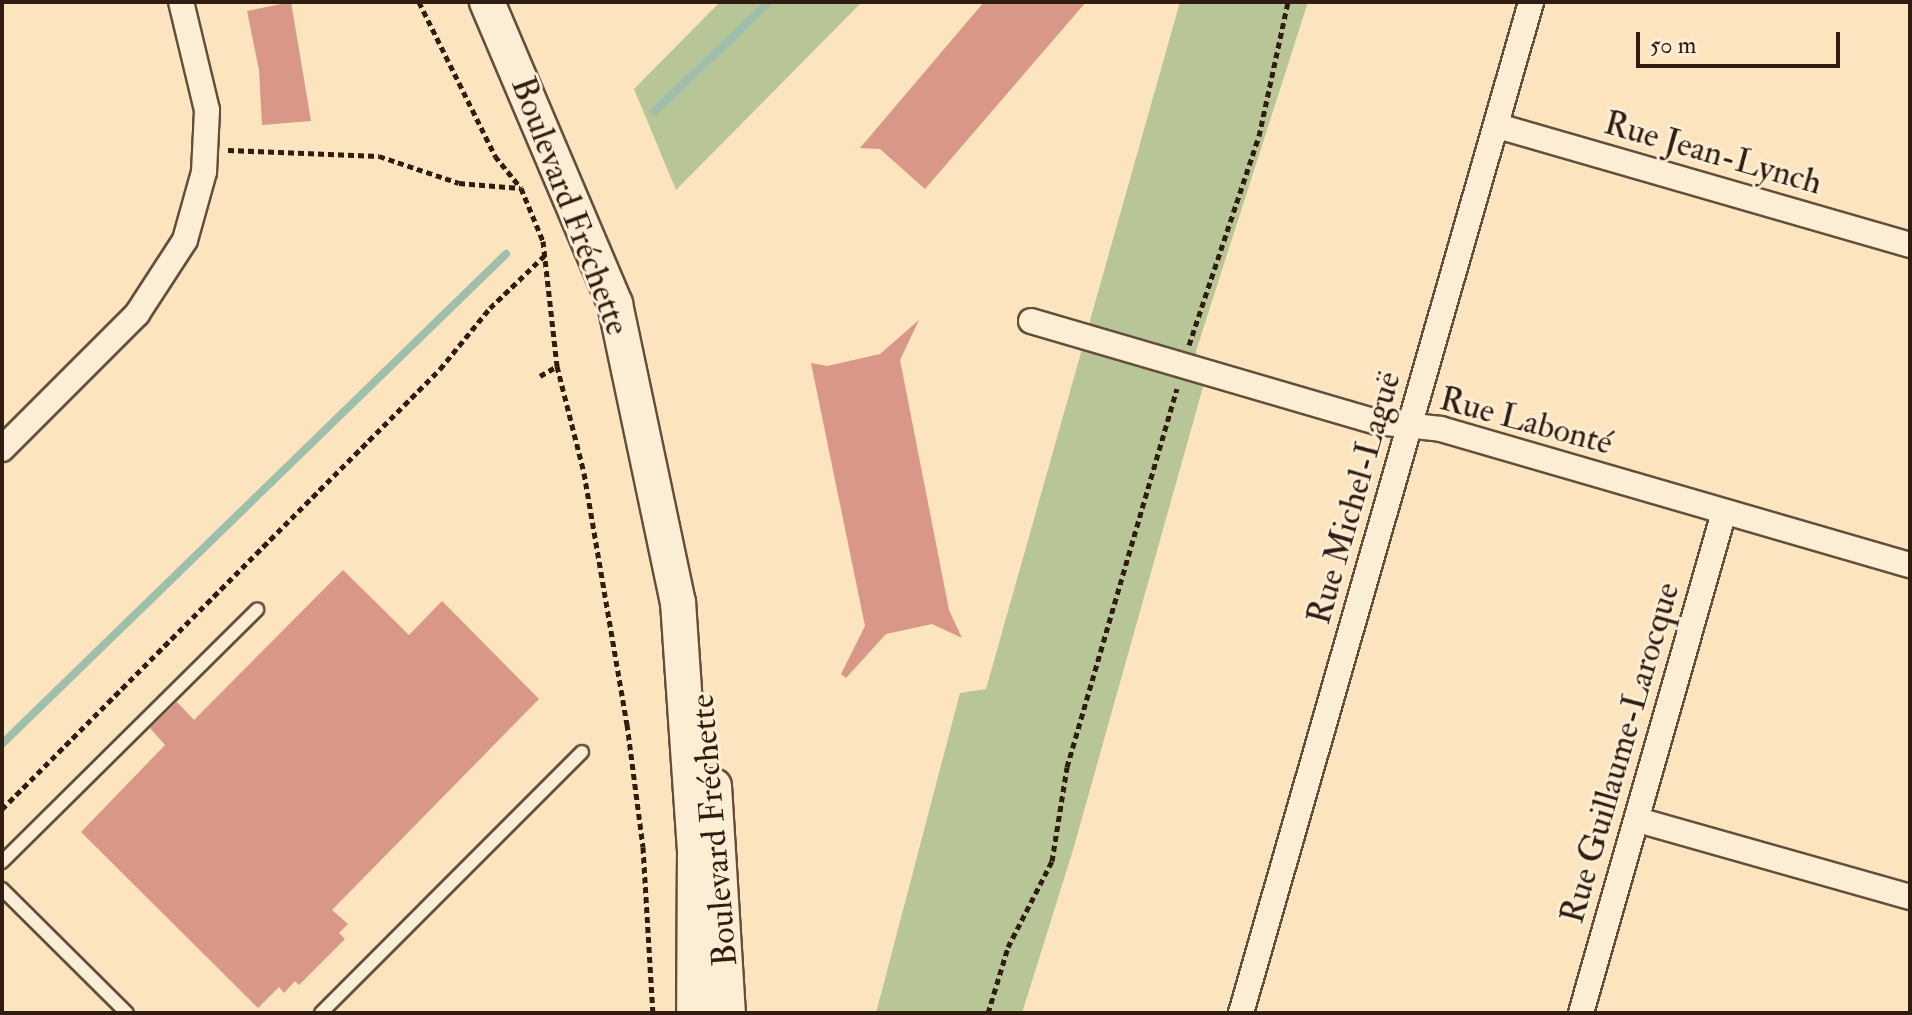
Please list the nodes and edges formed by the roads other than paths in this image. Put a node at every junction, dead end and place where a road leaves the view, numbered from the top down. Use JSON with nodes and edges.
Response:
{"nodes":[{"id":1,"x":181,"y":2,"type":"edge"},
{"id":2,"x":487,"y":2,"type":"edge"},
{"id":3,"x":1531,"y":2,"type":"edge"},
{"id":4,"x":1498,"y":126,"type":"junction"},
{"id":5,"x":1910,"y":245,"type":"edge"},
{"id":6,"x":1031,"y":321,"type":"dead end"},
{"id":7,"x":1410,"y":426,"type":"junction"},
{"id":8,"x":2,"y":449,"type":"edge"},
{"id":9,"x":1724,"y":512,"type":"junction"},
{"id":10,"x":1910,"y":565,"type":"edge"},
{"id":11,"x":678,"y":602,"type":"junction"},
{"id":12,"x":257,"y":610,"type":"dead end"},
{"id":13,"x":582,"y":752,"type":"dead end"},
{"id":14,"x":1638,"y":820,"type":"junction"},
{"id":15,"x":2,"y":862,"type":"edge"},
{"id":16,"x":2,"y":889,"type":"edge"},
{"id":17,"x":1910,"y":897,"type":"edge"},
{"id":18,"x":127,"y":1013,"type":"edge"},
{"id":19,"x":321,"y":1013,"type":"edge"},
{"id":20,"x":694,"y":1013,"type":"edge"},
{"id":21,"x":728,"y":1013,"type":"edge"},
{"id":22,"x":1241,"y":1013,"type":"edge"},
{"id":23,"x":1581,"y":1013,"type":"edge"}],
"edges":[{"from":1,"to":8,"type":"street"},
{"from":2,"to":11,"type":"main road","name":"Boulevard Fréchette"},
{"from":3,"to":4,"type":"street","name":"Rue Michel-Laguë"},
{"from":4,"to":5,"type":"street","name":"Rue Jean-Lynch"},
{"from":4,"to":7,"type":"street","name":"Rue Michel-Laguë"},
{"from":6,"to":7,"type":"street","name":"Rue Labonté"},
{"from":7,"to":9,"type":"street","name":"Rue Labonté"},
{"from":7,"to":22,"type":"street","name":"Rue Michel-Laguë"},
{"from":9,"to":10,"type":"street","name":"Rue Labonté"},
{"from":9,"to":14,"type":"street","name":"Rue Guillaume-Larocque"},
{"from":11,"to":20,"type":"main road","name":"Boulevard Fréchette"},
{"from":11,"to":21,"type":"main road","name":"Boulevard Fréchette"},
{"from":12,"to":15,"type":"lane"},
{"from":13,"to":19,"type":"lane"},
{"from":14,"to":17,"type":"street"},
{"from":14,"to":23,"type":"street","name":"Rue Guillaume-Larocque"},
{"from":16,"to":18,"type":"lane"}]}
